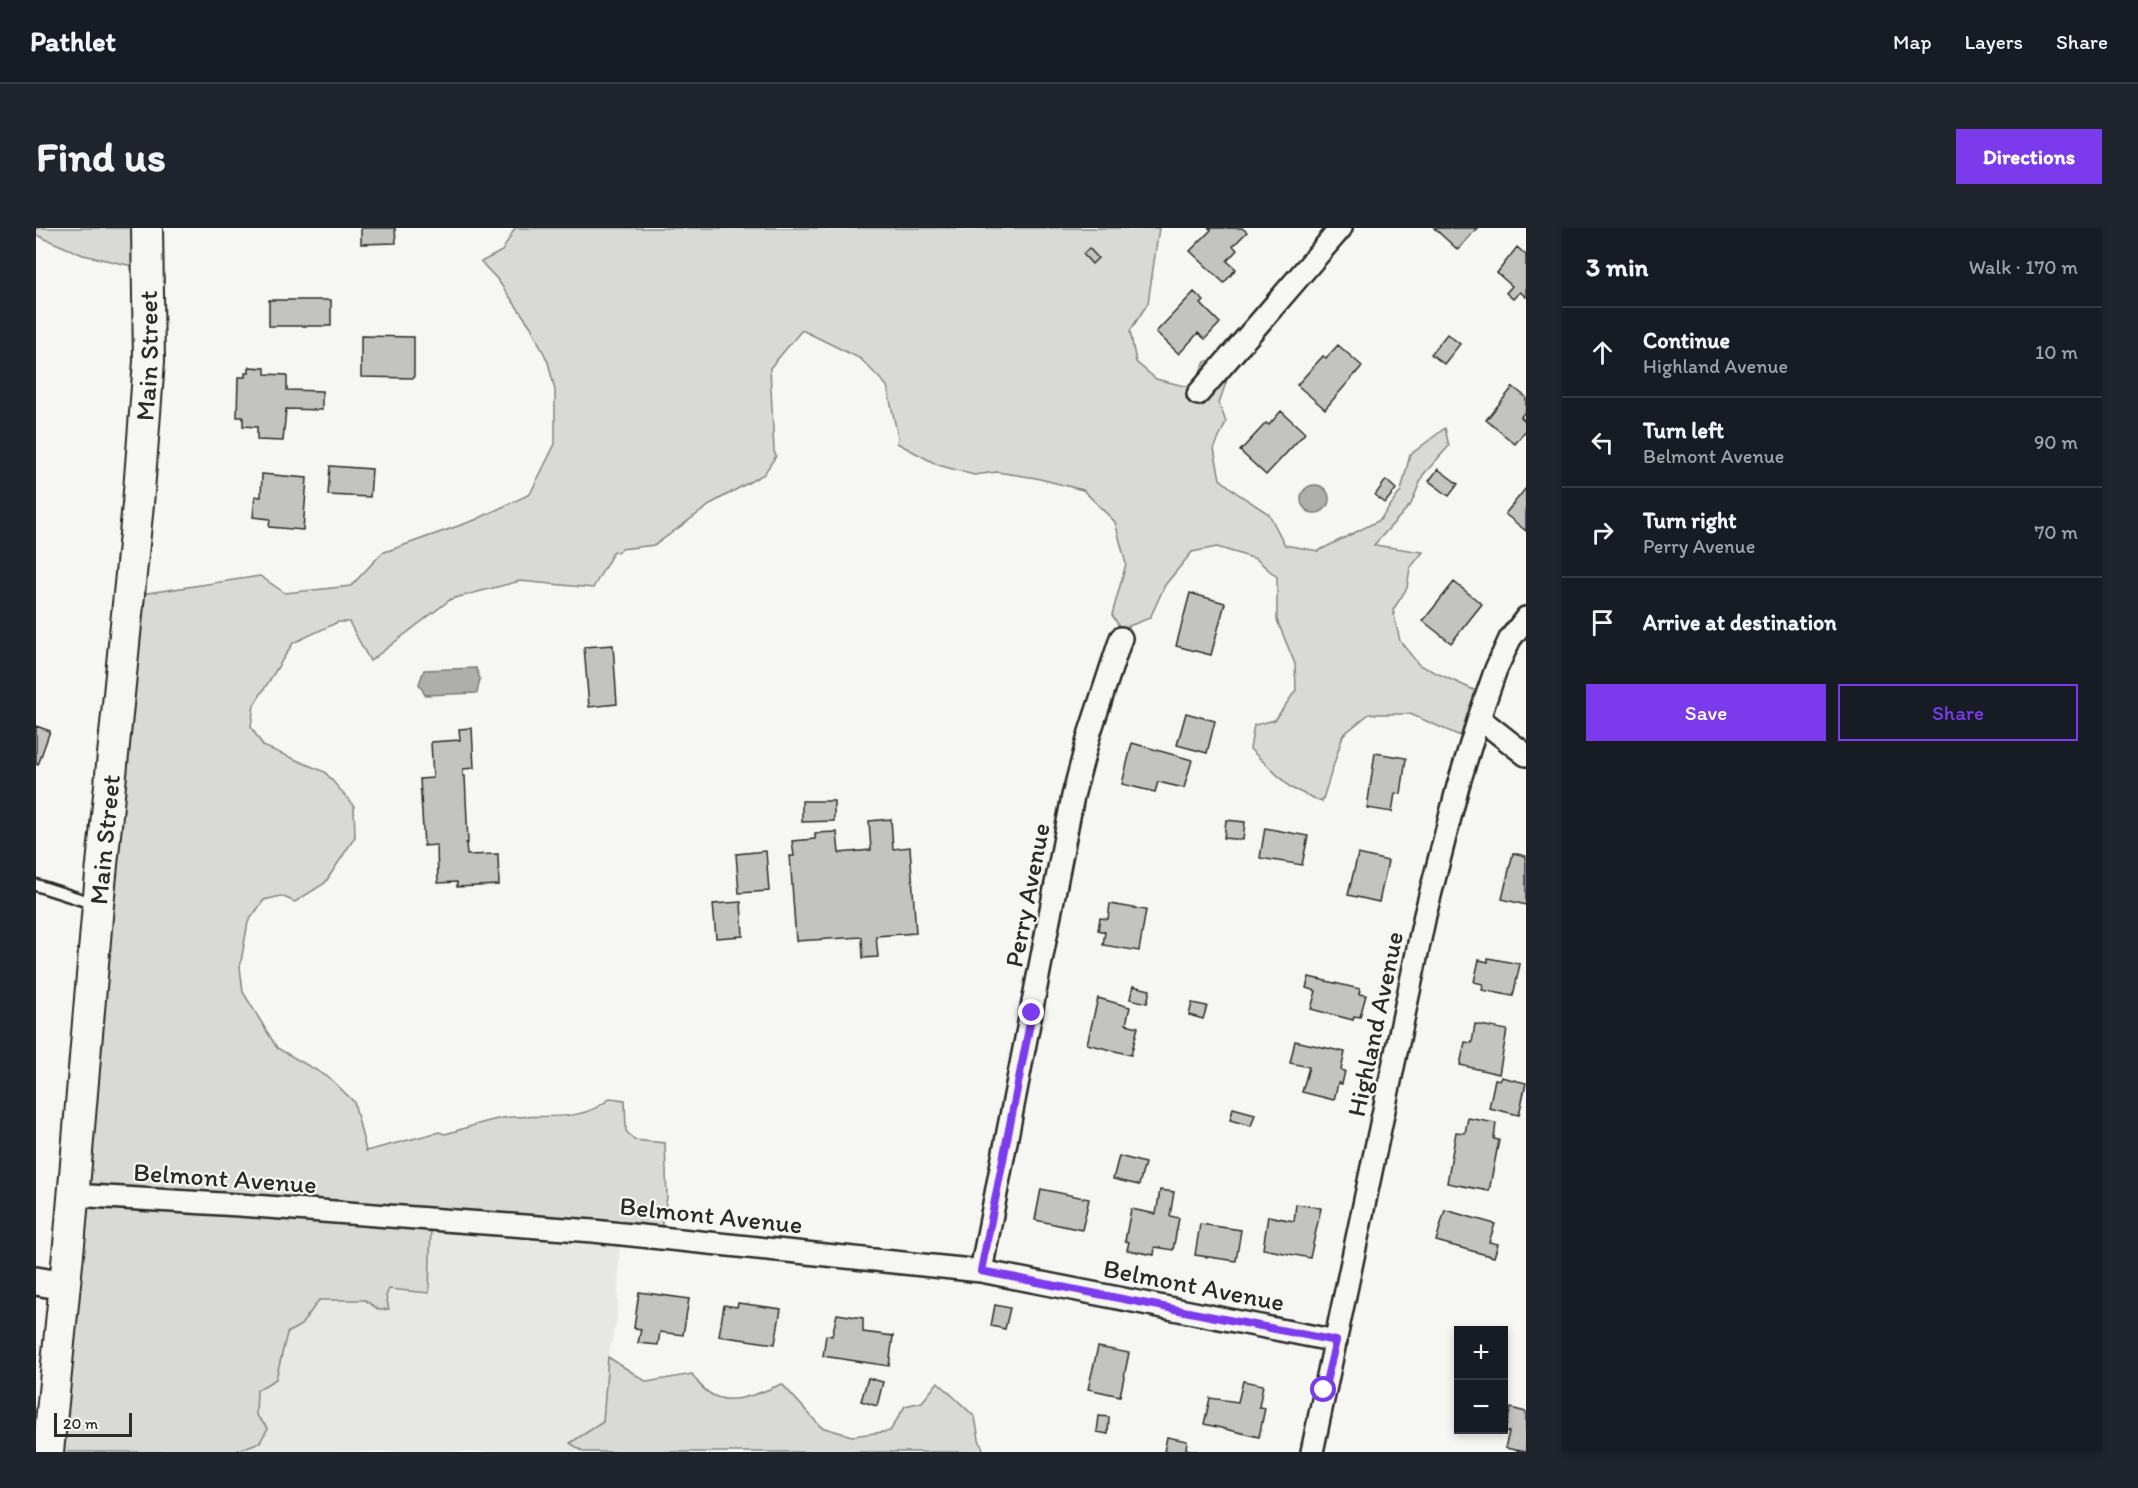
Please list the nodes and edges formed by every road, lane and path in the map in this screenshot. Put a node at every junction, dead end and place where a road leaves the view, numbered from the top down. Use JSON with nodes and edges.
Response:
{"nodes":[{"id":1,"x":147,"y":228,"type":"edge"},
{"id":2,"x":1341,"y":228,"type":"edge"},
{"id":3,"x":1198,"y":394,"type":"dead end"},
{"id":4,"x":1526,"y":618,"type":"edge"},
{"id":5,"x":1121,"y":638,"type":"dead end"},
{"id":6,"x":1479,"y":718,"type":"junction"},
{"id":7,"x":1526,"y":755,"type":"edge"},
{"id":8,"x":36,"y":885,"type":"edge"},
{"id":9,"x":98,"y":904,"type":"junction"},
{"id":10,"x":73,"y":1195,"type":"junction"},
{"id":11,"x":981,"y":1271,"type":"junction"},
{"id":12,"x":50,"y":1283,"type":"edge"},
{"id":13,"x":1336,"y":1341,"type":"junction"},
{"id":14,"x":48,"y":1452,"type":"edge"},
{"id":15,"x":1312,"y":1452,"type":"edge"}],
"edges":[{"from":1,"to":9,"type":"main road","name":"Main Street"},
{"from":2,"to":3,"type":"street"},
{"from":4,"to":6,"type":"street","name":"Highland Avenue"},
{"from":5,"to":11,"type":"street","name":"Perry Avenue"},
{"from":6,"to":7,"type":"street"},
{"from":6,"to":13,"type":"street","name":"Highland Avenue"},
{"from":8,"to":9,"type":"lane"},
{"from":9,"to":10,"type":"main road","name":"Main Street"},
{"from":10,"to":11,"type":"street","name":"Belmont Avenue"},
{"from":10,"to":12,"type":"main road","name":"Main Street"},
{"from":11,"to":13,"type":"street","name":"Belmont Avenue"},
{"from":12,"to":14,"type":"main road","name":"Main Street"},
{"from":13,"to":15,"type":"street","name":"Highland Avenue"}]}
